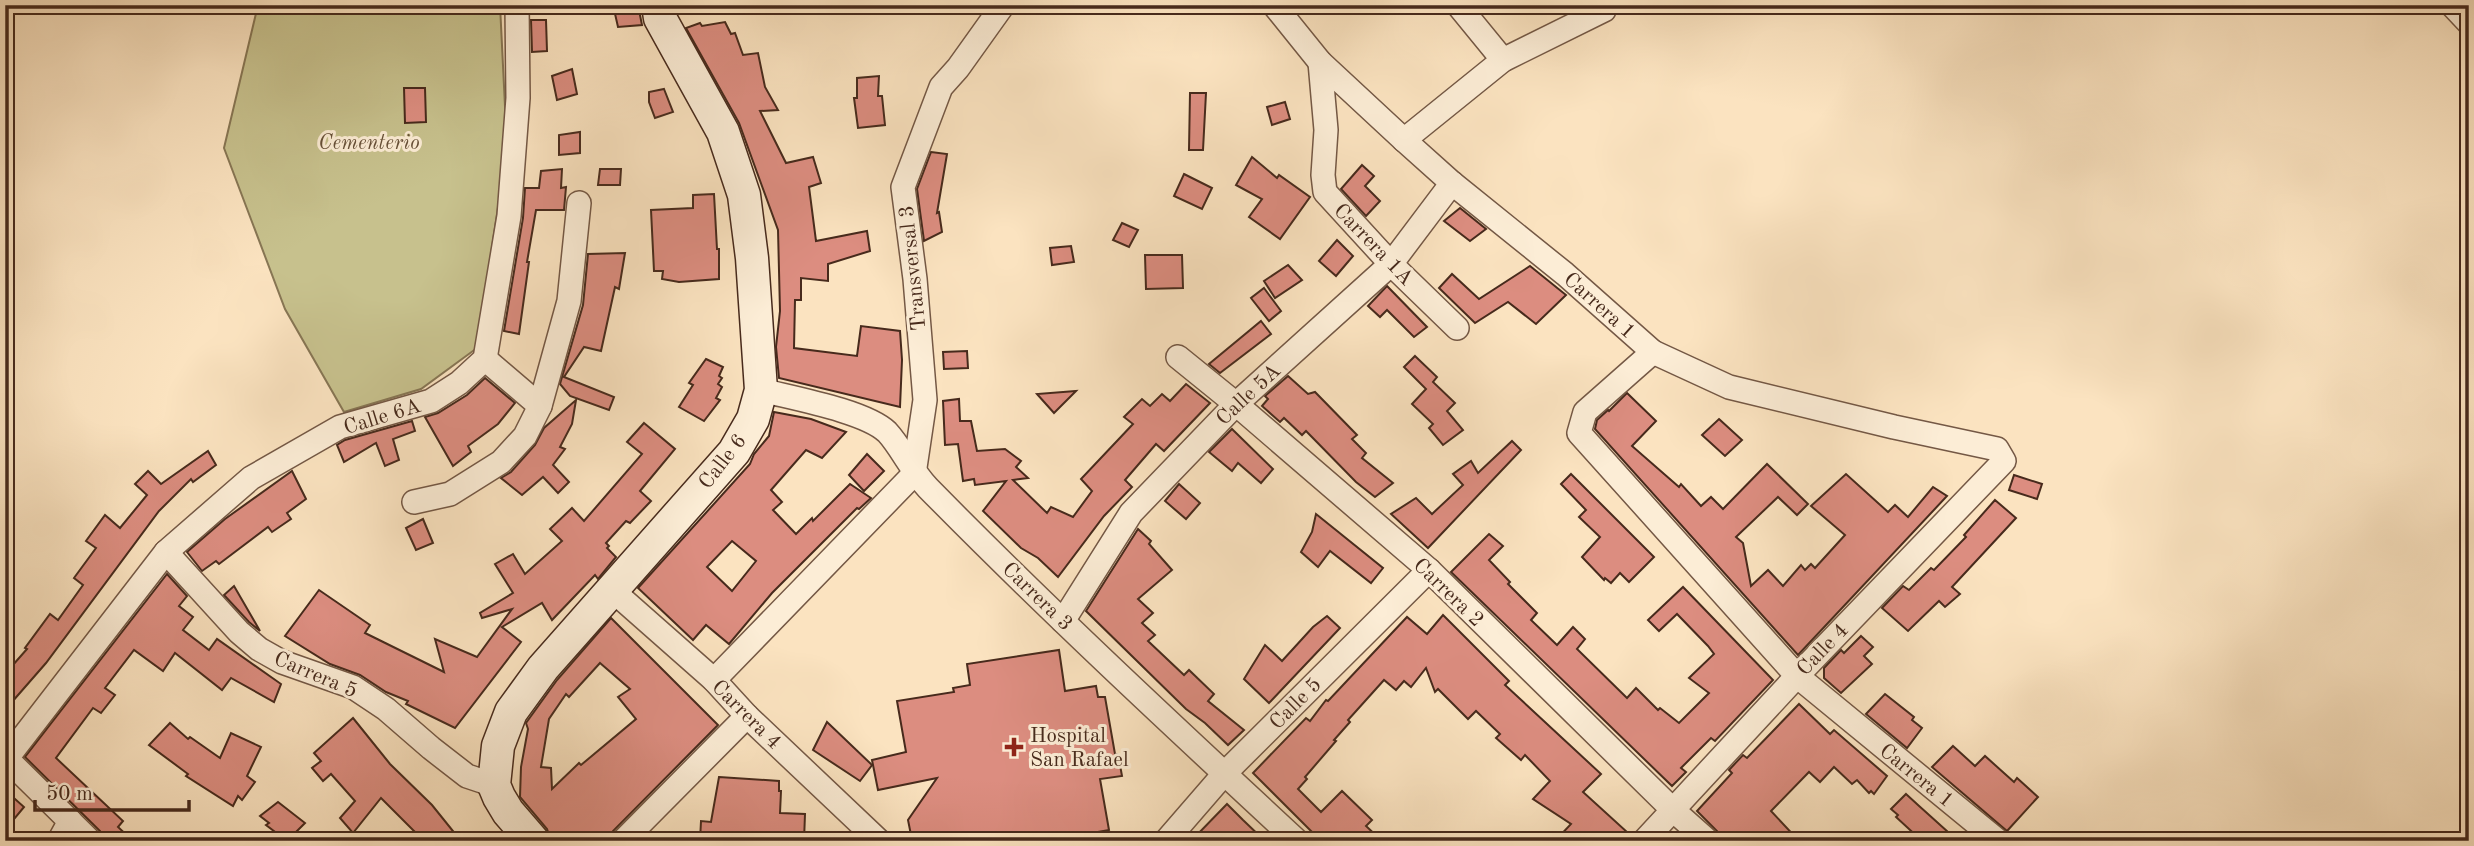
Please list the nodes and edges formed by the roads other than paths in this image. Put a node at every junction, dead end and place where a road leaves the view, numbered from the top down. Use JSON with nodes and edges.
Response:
{"nodes":[{"id":1,"x":517,"y":5,"type":"edge"},
{"id":2,"x":658,"y":5,"type":"edge"},
{"id":3,"x":1003,"y":5,"type":"edge"},
{"id":4,"x":1274,"y":5,"type":"edge"},
{"id":5,"x":1458,"y":5,"type":"edge"},
{"id":6,"x":2452,"y":5,"type":"edge"},
{"id":7,"x":1604,"y":10,"type":"dead end"},
{"id":8,"x":2469,"y":23,"type":"edge"},
{"id":9,"x":1503,"y":60,"type":"junction"},
{"id":10,"x":1320,"y":62,"type":"junction"},
{"id":11,"x":1404,"y":140,"type":"junction"},
{"id":12,"x":1452,"y":183,"type":"junction"},
{"id":13,"x":579,"y":203,"type":"dead end"},
{"id":14,"x":1391,"y":264,"type":"junction"},
{"id":15,"x":1457,"y":328,"type":"dead end"},
{"id":16,"x":1653,"y":352,"type":"junction"},
{"id":17,"x":1178,"y":357,"type":"dead end"},
{"id":18,"x":485,"y":359,"type":"junction"},
{"id":19,"x":761,"y":390,"type":"junction"},
{"id":20,"x":1236,"y":404,"type":"junction"},
{"id":21,"x":540,"y":406,"type":"junction"},
{"id":22,"x":2004,"y":461,"type":"joint"},
{"id":23,"x":915,"y":474,"type":"junction"},
{"id":24,"x":414,"y":502,"type":"dead end"},
{"id":25,"x":166,"y":552,"type":"junction"},
{"id":26,"x":1429,"y":570,"type":"junction"},
{"id":27,"x":612,"y":590,"type":"junction"},
{"id":28,"x":1063,"y":621,"type":"junction"},
{"id":29,"x":1797,"y":676,"type":"junction"},
{"id":30,"x":714,"y":680,"type":"junction"},
{"id":31,"x":747,"y":716,"type":"junction"},
{"id":32,"x":6,"y":758,"type":"edge"},
{"id":33,"x":1224,"y":774,"type":"junction"},
{"id":34,"x":494,"y":785,"type":"junction"},
{"id":35,"x":1673,"y":810,"type":"junction"},
{"id":36,"x":64,"y":831,"type":"edge"},
{"id":37,"x":90,"y":841,"type":"edge"},
{"id":38,"x":533,"y":841,"type":"edge"},
{"id":39,"x":623,"y":841,"type":"edge"},
{"id":40,"x":878,"y":841,"type":"edge"},
{"id":41,"x":1166,"y":841,"type":"edge"},
{"id":42,"x":1297,"y":841,"type":"edge"},
{"id":43,"x":1644,"y":841,"type":"edge"},
{"id":44,"x":1708,"y":841,"type":"edge"},
{"id":45,"x":1998,"y":841,"type":"edge"}],
"edges":[{"from":1,"to":18,"type":"street"},
{"from":2,"to":19,"type":"main road","name":"Calle 6"},
{"from":3,"to":23,"type":"street","name":"Transversal 3"},
{"from":4,"to":10,"type":"street","name":"Carrera 1"},
{"from":5,"to":9,"type":"street"},
{"from":6,"to":8,"type":"street"},
{"from":7,"to":9,"type":"street"},
{"from":9,"to":11,"type":"street"},
{"from":10,"to":11,"type":"street","name":"Carrera 1"},
{"from":10,"to":14,"type":"street","name":"Carrera 1A"},
{"from":11,"to":12,"type":"street","name":"Carrera 1"},
{"from":12,"to":14,"type":"street","name":"Calle 5A"},
{"from":12,"to":16,"type":"street","name":"Carrera 1"},
{"from":13,"to":21,"type":"street"},
{"from":14,"to":15,"type":"street","name":"Carrera 1A"},
{"from":14,"to":20,"type":"street","name":"Calle 5A"},
{"from":16,"to":22,"type":"street","name":"Carrera 1"},
{"from":16,"to":29,"type":"street","name":"Carrera 1"},
{"from":17,"to":20,"type":"street","name":"Carrera 2"},
{"from":18,"to":21,"type":"street"},
{"from":18,"to":25,"type":"street","name":"Calle 6A"},
{"from":19,"to":23,"type":"street","name":"Carrera 3"},
{"from":19,"to":27,"type":"main road","name":"Calle 6"},
{"from":20,"to":26,"type":"street","name":"Carrera 2"},
{"from":20,"to":28,"type":"street","name":"Calle 5A"},
{"from":21,"to":24,"type":"street"},
{"from":22,"to":29,"type":"street","name":"Calle 4"},
{"from":23,"to":28,"type":"street","name":"Carrera 3"},
{"from":23,"to":30,"type":"street"},
{"from":25,"to":32,"type":"street","name":"Calle 6A"},
{"from":25,"to":34,"type":"street","name":"Carrera 5"},
{"from":26,"to":33,"type":"street","name":"Calle 5"},
{"from":26,"to":35,"type":"street","name":"Carrera 2"},
{"from":27,"to":30,"type":"street","name":"Carrera 4"},
{"from":27,"to":34,"type":"main road","name":"Calle 6"},
{"from":28,"to":33,"type":"street","name":"Carrera 3"},
{"from":29,"to":35,"type":"street","name":"Calle 4"},
{"from":29,"to":45,"type":"street","name":"Carrera 1"},
{"from":30,"to":31,"type":"street","name":"Carrera 4"},
{"from":31,"to":39,"type":"street"},
{"from":31,"to":40,"type":"street","name":"Carrera 4"},
{"from":32,"to":36,"type":"street"},
{"from":33,"to":41,"type":"street","name":"Calle 5"},
{"from":33,"to":42,"type":"street","name":"Carrera 3"},
{"from":34,"to":38,"type":"main road"},
{"from":35,"to":43,"type":"street","name":"Calle 4"},
{"from":35,"to":44,"type":"street","name":"Carrera 2"},
{"from":36,"to":37,"type":"street"}]}
